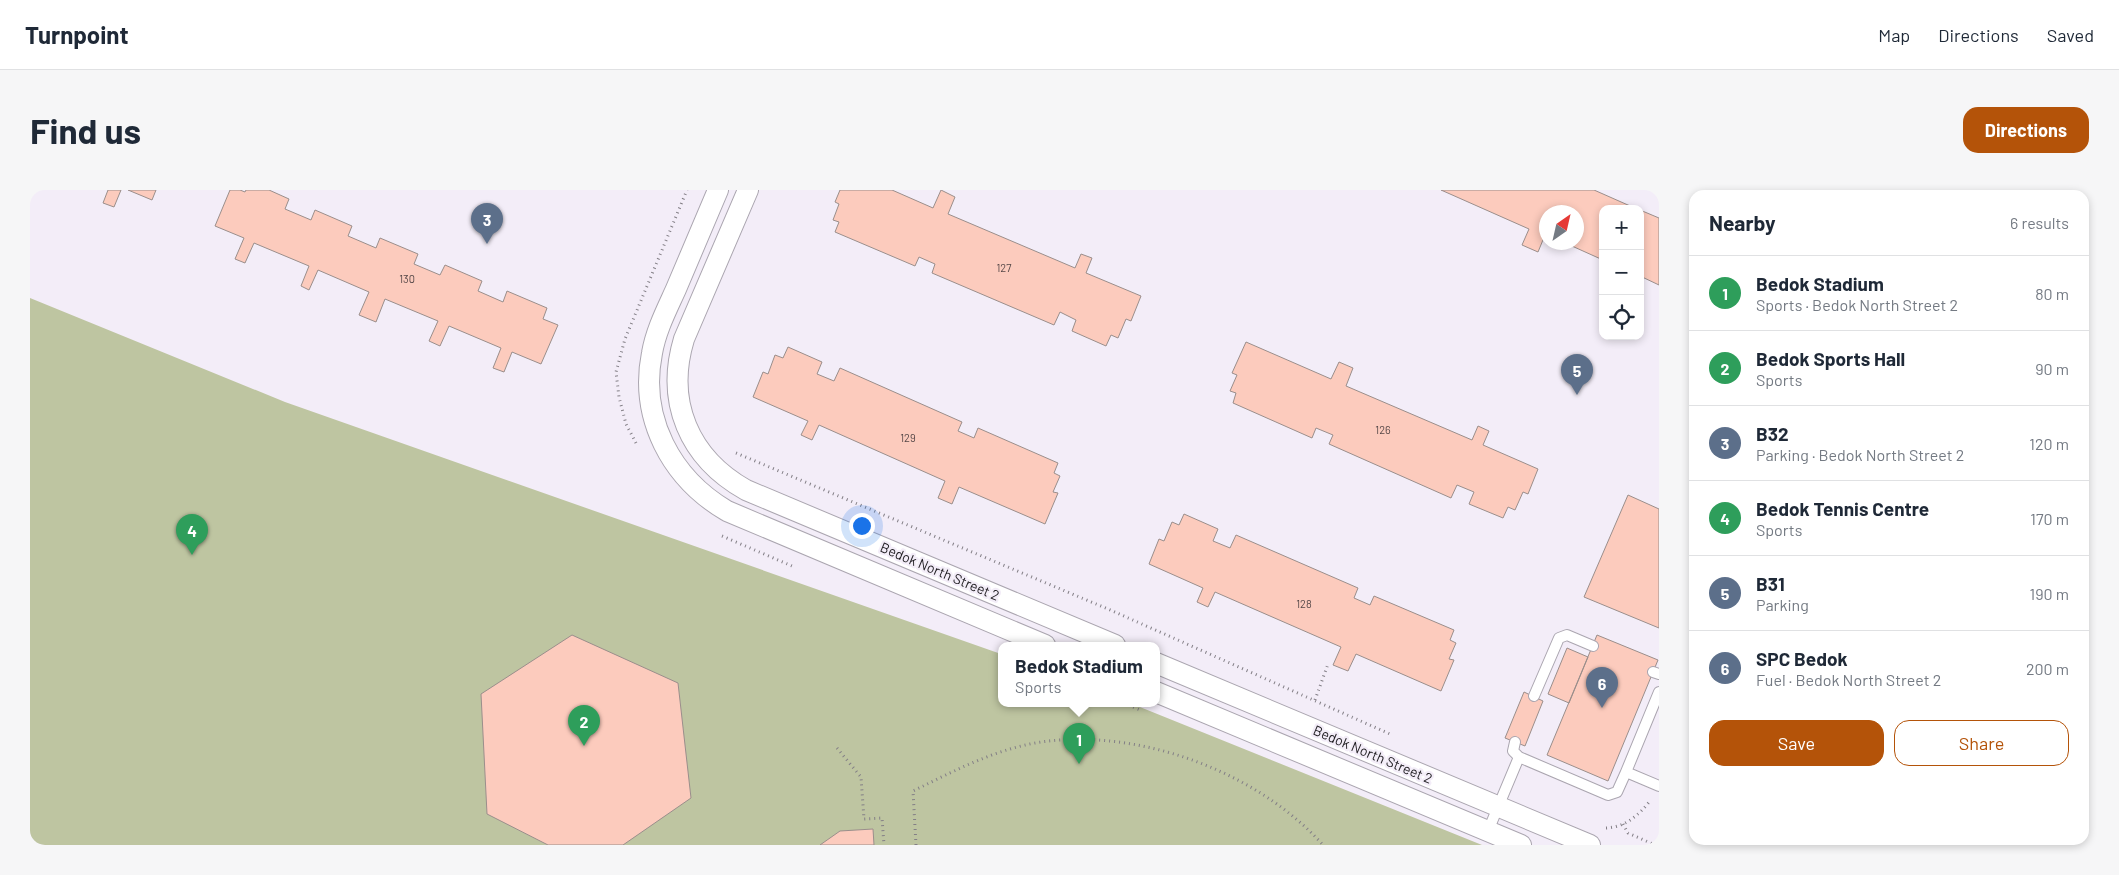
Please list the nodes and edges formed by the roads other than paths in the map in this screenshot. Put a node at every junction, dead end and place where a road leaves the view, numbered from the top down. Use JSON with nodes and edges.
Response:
{"nodes":[{"id":1,"x":718,"y":190,"type":"edge"},
{"id":2,"x":748,"y":190,"type":"edge"},
{"id":3,"x":1038,"y":642,"type":"edge"},
{"id":4,"x":1108,"y":642,"type":"edge"},
{"id":5,"x":1593,"y":646,"type":"dead end"},
{"id":6,"x":1160,"y":665,"type":"edge"},
{"id":7,"x":1659,"y":692,"type":"edge"},
{"id":8,"x":1160,"y":694,"type":"edge"},
{"id":9,"x":1534,"y":696,"type":"dead end"},
{"id":10,"x":1515,"y":742,"type":"dead end"},
{"id":11,"x":1519,"y":757,"type":"junction"},
{"id":12,"x":1626,"y":772,"type":"junction"},
{"id":13,"x":1659,"y":786,"type":"edge"},
{"id":14,"x":1498,"y":807,"type":"junction"},
{"id":15,"x":1488,"y":831,"type":"junction"},
{"id":16,"x":1521,"y":845,"type":"edge"},
{"id":17,"x":1590,"y":845,"type":"edge"}],
"edges":[{"from":1,"to":3,"type":"street","name":"Bedok North Street 2"},
{"from":2,"to":4,"type":"street","name":"Bedok North Street 2"},
{"from":5,"to":9,"type":"lane"},
{"from":6,"to":14,"type":"street","name":"Bedok North Street 2"},
{"from":7,"to":12,"type":"lane"},
{"from":8,"to":15,"type":"street","name":"Bedok North Street 2"},
{"from":10,"to":11,"type":"lane"},
{"from":11,"to":12,"type":"lane"},
{"from":11,"to":14,"type":"lane"},
{"from":12,"to":13,"type":"lane"},
{"from":14,"to":15,"type":"lane"},
{"from":14,"to":17,"type":"street","name":"Bedok North Street 2"},
{"from":15,"to":16,"type":"street","name":"Bedok North Street 2"}]}
